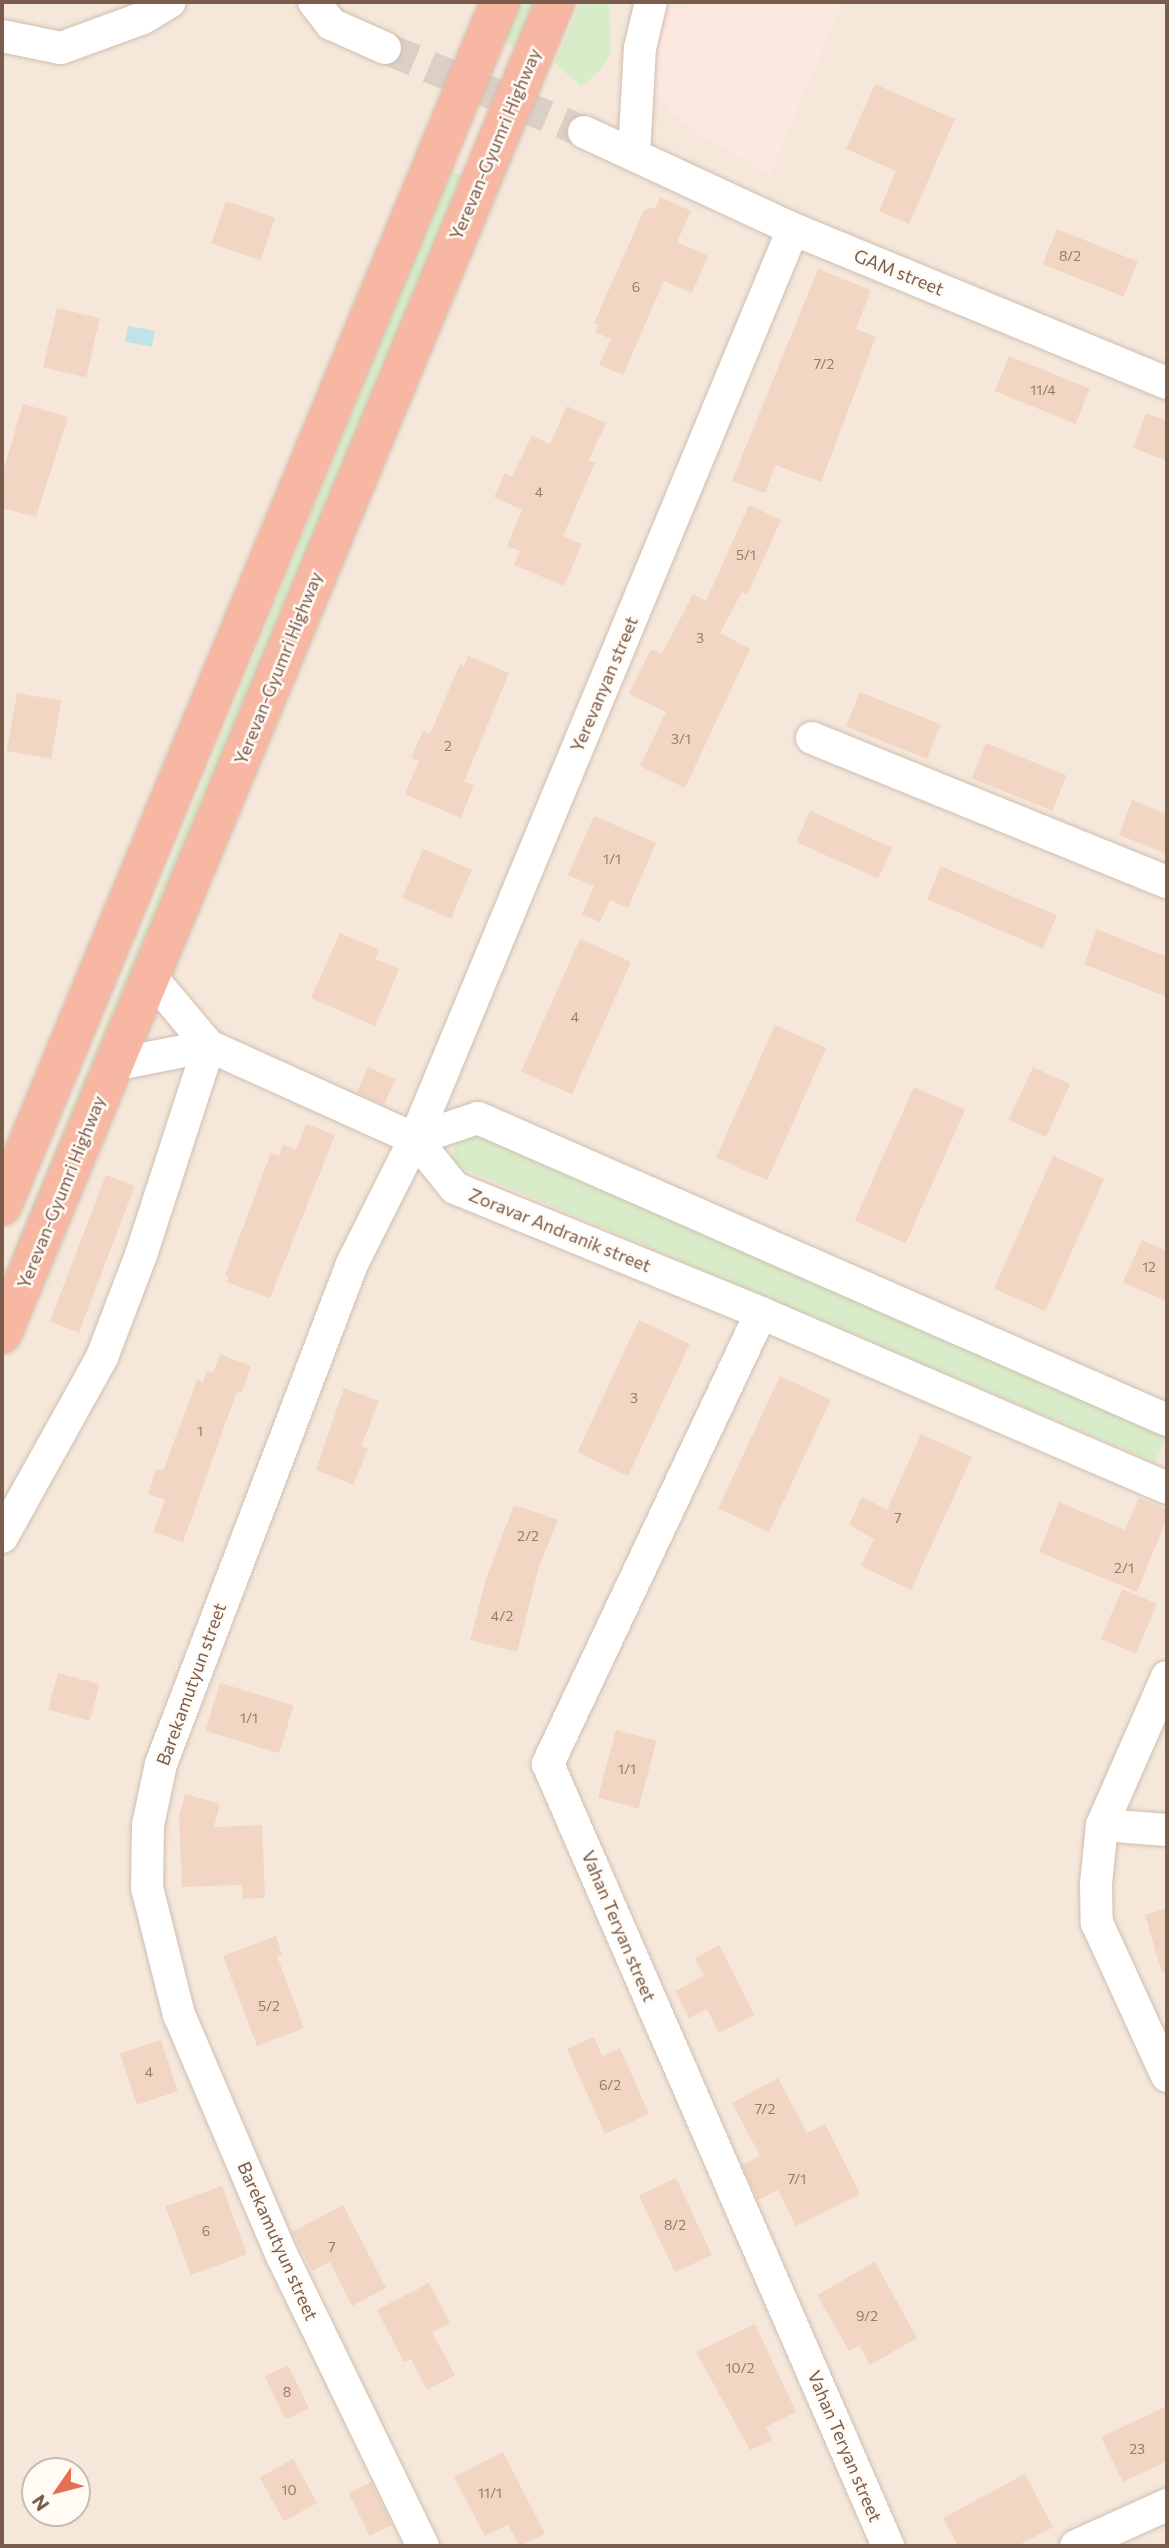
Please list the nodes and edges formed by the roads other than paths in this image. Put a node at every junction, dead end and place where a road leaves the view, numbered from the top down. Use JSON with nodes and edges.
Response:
{"nodes":[{"id":1,"x":170,"y":2,"type":"edge"},
{"id":2,"x":314,"y":2,"type":"edge"},
{"id":3,"x":500,"y":2,"type":"edge"},
{"id":4,"x":555,"y":2,"type":"edge"},
{"id":5,"x":651,"y":2,"type":"edge"},
{"id":6,"x":2,"y":36,"type":"edge"},
{"id":7,"x":385,"y":48,"type":"tunnel mouth"},
{"id":8,"x":584,"y":132,"type":"tunnel mouth"},
{"id":9,"x":634,"y":155,"type":"junction"},
{"id":10,"x":793,"y":229,"type":"junction"},
{"id":11,"x":1167,"y":383,"type":"edge"},
{"id":12,"x":812,"y":738,"type":"dead end"},
{"id":13,"x":1167,"y":882,"type":"edge"},
{"id":14,"x":151,"y":977,"type":"junction"},
{"id":15,"x":209,"y":1046,"type":"junction"},
{"id":16,"x":113,"y":1065,"type":"junction"},
{"id":17,"x":415,"y":1139,"type":"junction"},
{"id":18,"x":11,"y":1160,"type":"edge"},
{"id":19,"x":2,"y":1206,"type":"edge"},
{"id":20,"x":761,"y":1312,"type":"junction"},
{"id":21,"x":2,"y":1335,"type":"edge"},
{"id":22,"x":1167,"y":1420,"type":"edge"},
{"id":23,"x":1167,"y":1488,"type":"edge"},
{"id":24,"x":2,"y":1537,"type":"edge"},
{"id":25,"x":1167,"y":1677,"type":"edge"},
{"id":26,"x":1102,"y":1825,"type":"junction"},
{"id":27,"x":1167,"y":1830,"type":"edge"},
{"id":28,"x":1167,"y":2076,"type":"edge"},
{"id":29,"x":1167,"y":2505,"type":"edge"},
{"id":30,"x":424,"y":2546,"type":"edge"},
{"id":31,"x":888,"y":2546,"type":"edge"},
{"id":32,"x":1076,"y":2546,"type":"edge"}],
"edges":[{"from":1,"to":6,"type":"street"},
{"from":2,"to":7,"type":"street"},
{"from":3,"to":18,"type":"highway"},
{"from":4,"to":14,"type":"highway","name":"Yerevan-Gyumri Highway"},
{"from":5,"to":9,"type":"street"},
{"from":8,"to":9,"type":"street","name":"GAM street"},
{"from":9,"to":10,"type":"street","name":"GAM street"},
{"from":10,"to":11,"type":"street","name":"GAM street"},
{"from":10,"to":17,"type":"street","name":"Yerevanyan street"},
{"from":12,"to":13,"type":"street"},
{"from":14,"to":15,"type":"street"},
{"from":14,"to":16,"type":"highway","name":"Yerevan-Gyumri Highway"},
{"from":15,"to":16,"type":"street"},
{"from":15,"to":17,"type":"street"},
{"from":15,"to":24,"type":"street"},
{"from":16,"to":21,"type":"highway","name":"Yerevan-Gyumri Highway"},
{"from":17,"to":20,"type":"street","name":"Zoravar Andranik street"},
{"from":17,"to":22,"type":"street"},
{"from":17,"to":30,"type":"street","name":"Barekamutyun street"},
{"from":18,"to":19,"type":"highway"},
{"from":20,"to":23,"type":"street","name":"Zoravar Andranik street"},
{"from":20,"to":31,"type":"street","name":"Vahan Teryan street"},
{"from":25,"to":26,"type":"street"},
{"from":26,"to":27,"type":"street"},
{"from":26,"to":28,"type":"street"},
{"from":29,"to":32,"type":"street"}]}
